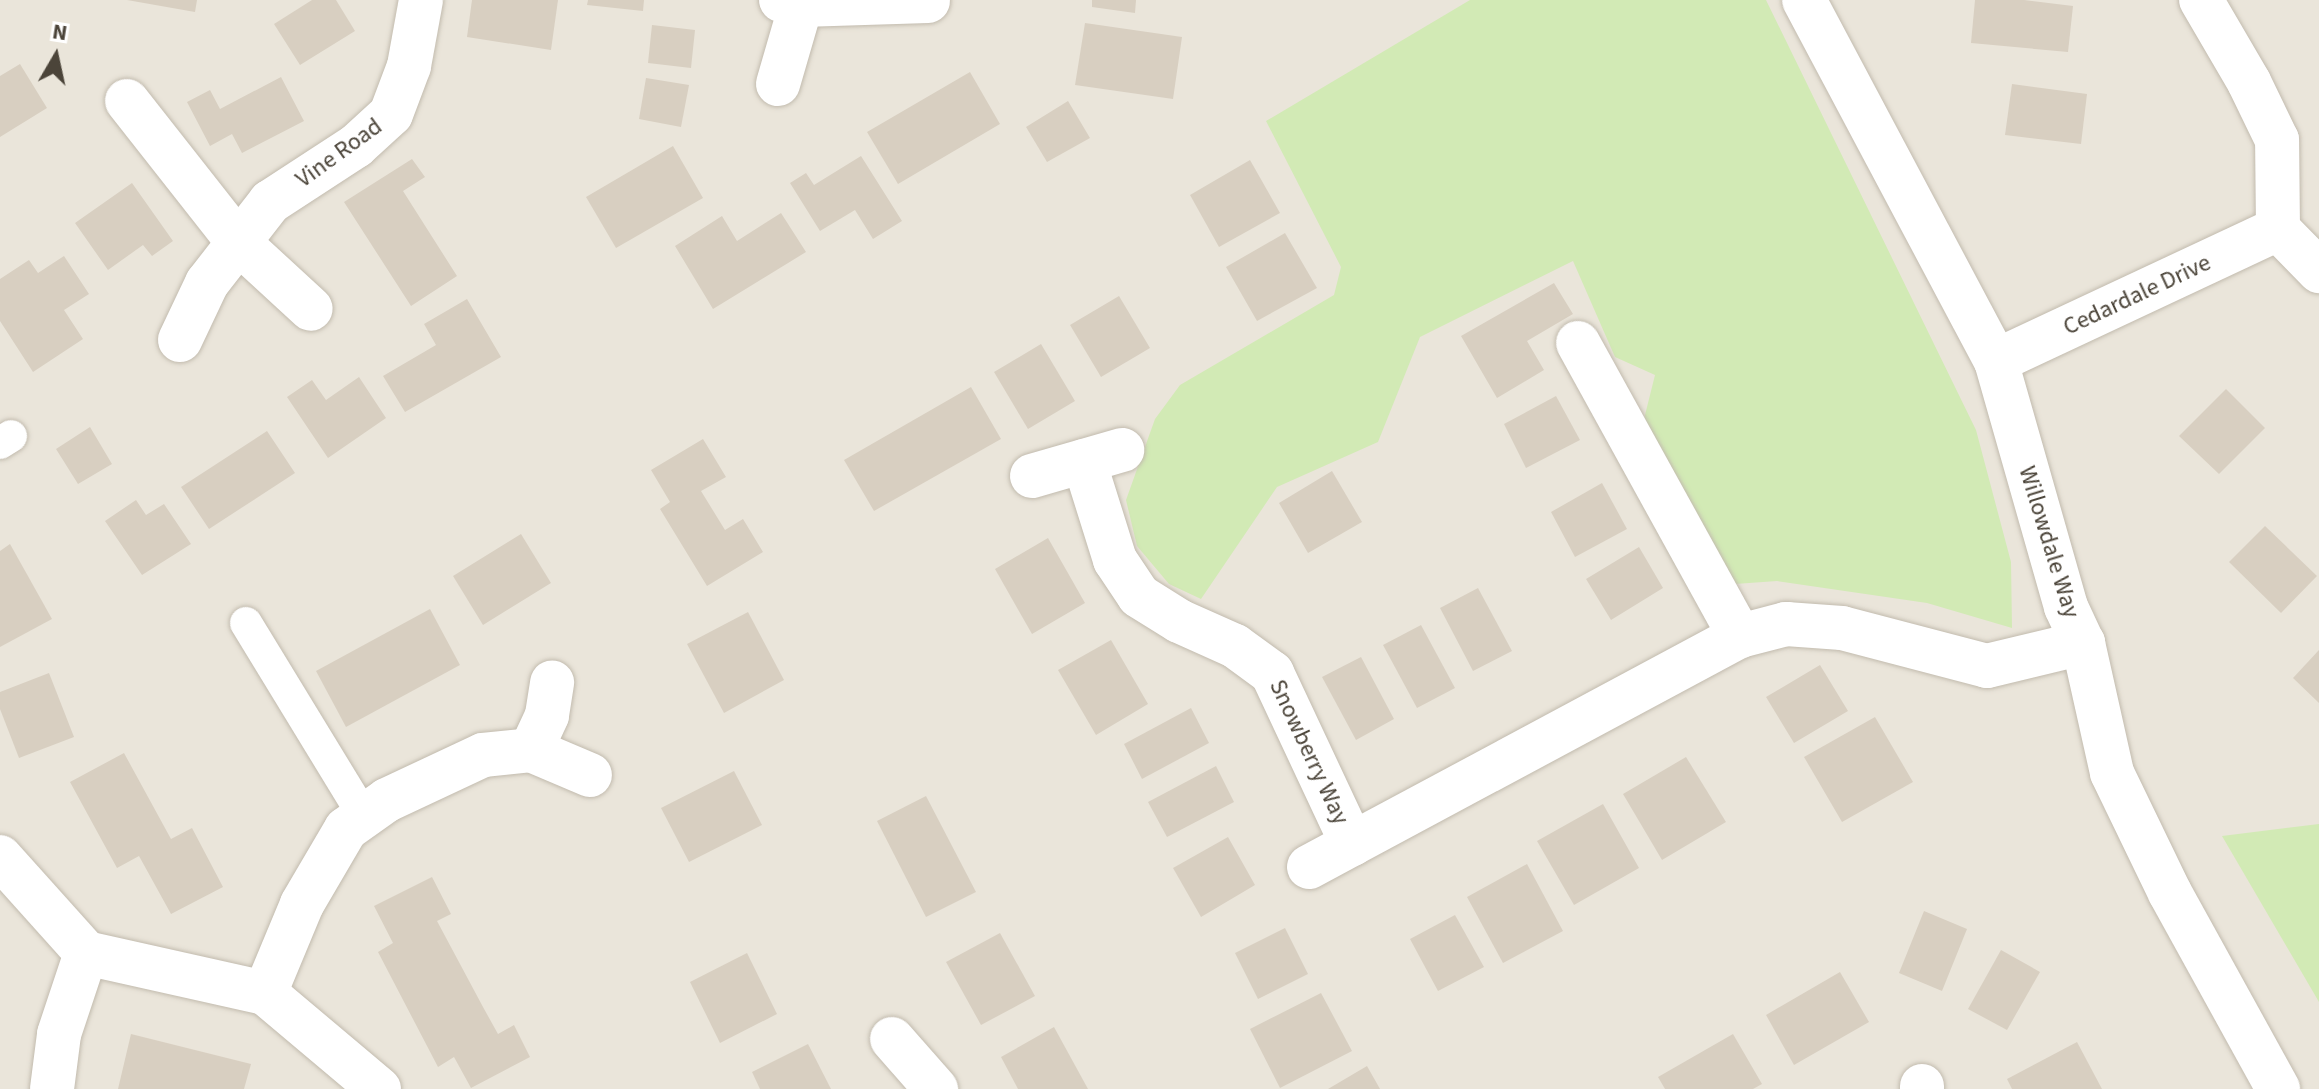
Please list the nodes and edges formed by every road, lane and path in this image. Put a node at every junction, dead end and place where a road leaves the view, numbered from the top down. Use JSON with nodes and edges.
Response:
{"nodes":[{"id":1,"x":421,"y":0,"type":"edge"},
{"id":2,"x":1804,"y":0,"type":"edge"},
{"id":3,"x":2201,"y":0,"type":"edge"},
{"id":4,"x":928,"y":1,"type":"edge"},
{"id":5,"x":791,"y":2,"type":"edge"},
{"id":6,"x":778,"y":84,"type":"dead end"},
{"id":7,"x":127,"y":101,"type":"dead end"},
{"id":8,"x":2278,"y":229,"type":"junction"},
{"id":9,"x":237,"y":241,"type":"junction"},
{"id":10,"x":2319,"y":271,"type":"edge"},
{"id":11,"x":311,"y":309,"type":"dead end"},
{"id":12,"x":180,"y":340,"type":"dead end"},
{"id":13,"x":1578,"y":343,"type":"dead end"},
{"id":14,"x":1996,"y":361,"type":"junction"},
{"id":15,"x":1032,"y":476,"type":"dead end"},
{"id":16,"x":246,"y":623,"type":"dead end"},
{"id":17,"x":1740,"y":636,"type":"junction"},
{"id":18,"x":2083,"y":643,"type":"junction"},
{"id":19,"x":552,"y":682,"type":"dead end"},
{"id":20,"x":531,"y":750,"type":"junction"},
{"id":21,"x":590,"y":775,"type":"dead end"},
{"id":22,"x":364,"y":816,"type":"junction"},
{"id":23,"x":1352,"y":844,"type":"junction"},
{"id":24,"x":0,"y":857,"type":"edge"},
{"id":25,"x":1309,"y":867,"type":"dead end"},
{"id":26,"x":86,"y":953,"type":"junction"},
{"id":27,"x":265,"y":993,"type":"junction"},
{"id":28,"x":892,"y":1039,"type":"dead end"},
{"id":29,"x":927,"y":1086,"type":"edge"},
{"id":30,"x":52,"y":1089,"type":"edge"},
{"id":31,"x":379,"y":1089,"type":"edge"},
{"id":32,"x":2278,"y":1089,"type":"edge"}],
"edges":[{"from":1,"to":9,"type":"street","name":"Vine Road"},
{"from":2,"to":14,"type":"street","name":"Willowdale Way"},
{"from":3,"to":8,"type":"street"},
{"from":4,"to":5,"type":"street"},
{"from":5,"to":6,"type":"street"},
{"from":7,"to":9,"type":"street"},
{"from":8,"to":10,"type":"street"},
{"from":8,"to":14,"type":"street","name":"Cedardale Drive"},
{"from":9,"to":11,"type":"street"},
{"from":9,"to":12,"type":"street","name":"Vine Road"},
{"from":13,"to":17,"type":"street"},
{"from":14,"to":18,"type":"street","name":"Willowdale Way"},
{"from":15,"to":23,"type":"street","name":"Snowberry Way"},
{"from":16,"to":22,"type":"lane"},
{"from":17,"to":18,"type":"street","name":"Snowberry Way"},
{"from":17,"to":23,"type":"street","name":"Snowberry Way"},
{"from":18,"to":32,"type":"street","name":"Willowdale Way"},
{"from":19,"to":20,"type":"street"},
{"from":20,"to":21,"type":"street"},
{"from":20,"to":22,"type":"street"},
{"from":22,"to":27,"type":"street"},
{"from":23,"to":25,"type":"street","name":"Snowberry Way"},
{"from":24,"to":26,"type":"street"},
{"from":26,"to":27,"type":"street"},
{"from":26,"to":30,"type":"street"},
{"from":27,"to":31,"type":"street"},
{"from":28,"to":29,"type":"street"}]}
